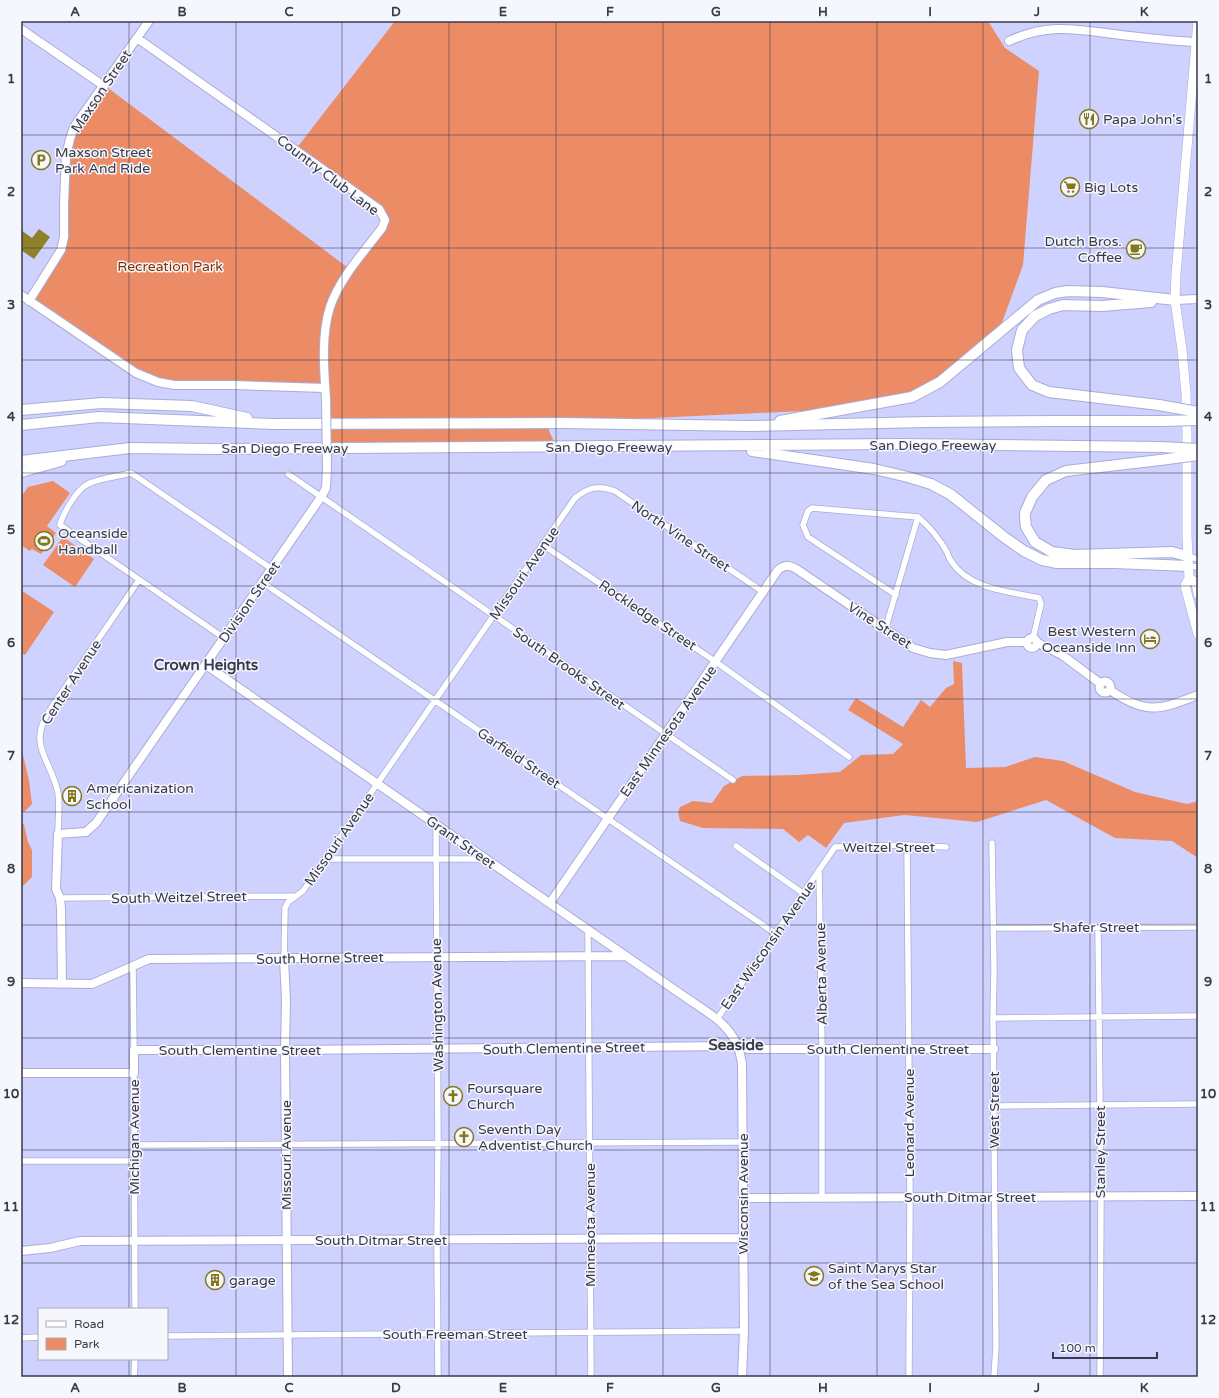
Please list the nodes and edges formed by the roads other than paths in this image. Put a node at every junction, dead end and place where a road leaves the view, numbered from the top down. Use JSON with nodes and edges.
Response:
{"nodes":[{"id":1,"x":149,"y":21,"type":"edge"},
{"id":2,"x":1198,"y":21,"type":"edge"},
{"id":3,"x":21,"y":29,"type":"edge"},
{"id":4,"x":137,"y":38,"type":"junction"},
{"id":5,"x":1009,"y":41,"type":"dead end"},
{"id":6,"x":1197,"y":42,"type":"edge"},
{"id":7,"x":104,"y":86,"type":"junction"},
{"id":8,"x":21,"y":295,"type":"edge"},
{"id":9,"x":1198,"y":299,"type":"edge"},
{"id":10,"x":1175,"y":300,"type":"junction"},
{"id":11,"x":29,"y":301,"type":"junction"},
{"id":12,"x":325,"y":388,"type":"junction"},
{"id":13,"x":21,"y":410,"type":"edge"},
{"id":14,"x":1198,"y":412,"type":"edge"},
{"id":15,"x":1198,"y":420,"type":"edge"},
{"id":16,"x":273,"y":424,"type":"junction"},
{"id":17,"x":21,"y":425,"type":"edge"},
{"id":18,"x":750,"y":426,"type":"junction"},
{"id":19,"x":327,"y":436,"type":"joint"},
{"id":20,"x":720,"y":446,"type":"junction"},
{"id":21,"x":1198,"y":449,"type":"edge"},
{"id":22,"x":96,"y":451,"type":"junction"},
{"id":23,"x":1198,"y":455,"type":"edge"},
{"id":24,"x":21,"y":461,"type":"edge"},
{"id":25,"x":21,"y":472,"type":"edge"},
{"id":26,"x":288,"y":474,"type":"dead end"},
{"id":27,"x":596,"y":487,"type":"joint"},
{"id":28,"x":321,"y":497,"type":"junction"},
{"id":29,"x":918,"y":517,"type":"junction"},
{"id":30,"x":543,"y":545,"type":"junction"},
{"id":31,"x":1187,"y":556,"type":"junction"},
{"id":32,"x":1198,"y":559,"type":"edge"},
{"id":33,"x":790,"y":565,"type":"joint"},
{"id":34,"x":1193,"y":566,"type":"edge"},
{"id":35,"x":272,"y":569,"type":"junction"},
{"id":36,"x":1189,"y":578,"type":"junction"},
{"id":37,"x":140,"y":580,"type":"junction"},
{"id":38,"x":262,"y":582,"type":"junction"},
{"id":39,"x":763,"y":592,"type":"junction"},
{"id":40,"x":1198,"y":594,"type":"edge"},
{"id":41,"x":896,"y":595,"type":"junction"},
{"id":42,"x":494,"y":616,"type":"junction"},
{"id":43,"x":885,"y":630,"type":"junction"},
{"id":44,"x":1198,"y":634,"type":"edge"},
{"id":45,"x":224,"y":638,"type":"junction"},
{"id":46,"x":1033,"y":641,"type":"junction"},
{"id":47,"x":716,"y":662,"type":"junction"},
{"id":48,"x":206,"y":665,"type":"junction"},
{"id":49,"x":1198,"y":695,"type":"edge"},
{"id":50,"x":436,"y":700,"type":"junction"},
{"id":51,"x":666,"y":735,"type":"junction"},
{"id":52,"x":849,"y":758,"type":"dead end"},
{"id":53,"x":732,"y":780,"type":"dead end"},
{"id":54,"x":377,"y":784,"type":"junction"},
{"id":55,"x":608,"y":818,"type":"junction"},
{"id":56,"x":436,"y":825,"type":"junction"},
{"id":57,"x":58,"y":834,"type":"junction"},
{"id":58,"x":992,"y":843,"type":"dead end"},
{"id":59,"x":907,"y":845,"type":"junction"},
{"id":60,"x":736,"y":846,"type":"dead end"},
{"id":61,"x":946,"y":847,"type":"dead end"},
{"id":62,"x":325,"y":859,"type":"junction"},
{"id":63,"x":436,"y":859,"type":"junction"},
{"id":64,"x":485,"y":860,"type":"junction"},
{"id":65,"x":819,"y":870,"type":"junction"},
{"id":66,"x":804,"y":894,"type":"junction"},
{"id":67,"x":298,"y":896,"type":"junction"},
{"id":68,"x":60,"y":898,"type":"junction"},
{"id":69,"x":550,"y":903,"type":"junction"},
{"id":70,"x":1198,"y":926,"type":"edge"},
{"id":71,"x":993,"y":928,"type":"junction"},
{"id":72,"x":1098,"y":928,"type":"junction"},
{"id":73,"x":588,"y":929,"type":"junction"},
{"id":74,"x":776,"y":934,"type":"junction"},
{"id":75,"x":588,"y":956,"type":"junction"},
{"id":76,"x":625,"y":956,"type":"junction"},
{"id":77,"x":437,"y":957,"type":"junction"},
{"id":78,"x":284,"y":959,"type":"junction"},
{"id":79,"x":133,"y":966,"type":"junction"},
{"id":80,"x":21,"y":983,"type":"edge"},
{"id":81,"x":62,"y":984,"type":"junction"},
{"id":82,"x":1099,"y":1016,"type":"junction"},
{"id":83,"x":1198,"y":1016,"type":"edge"},
{"id":84,"x":993,"y":1018,"type":"junction"},
{"id":85,"x":717,"y":1019,"type":"junction"},
{"id":86,"x":738,"y":1046,"type":"junction"},
{"id":87,"x":589,"y":1047,"type":"junction"},
{"id":88,"x":822,"y":1048,"type":"junction"},
{"id":89,"x":438,"y":1049,"type":"junction"},
{"id":90,"x":909,"y":1049,"type":"junction"},
{"id":91,"x":994,"y":1049,"type":"junction"},
{"id":92,"x":134,"y":1050,"type":"junction"},
{"id":93,"x":285,"y":1050,"type":"junction"},
{"id":94,"x":134,"y":1072,"type":"junction"},
{"id":95,"x":21,"y":1073,"type":"edge"},
{"id":96,"x":1198,"y":1104,"type":"edge"},
{"id":97,"x":1100,"y":1105,"type":"junction"},
{"id":98,"x":994,"y":1106,"type":"junction"},
{"id":99,"x":589,"y":1142,"type":"junction"},
{"id":100,"x":742,"y":1142,"type":"junction"},
{"id":101,"x":438,"y":1143,"type":"junction"},
{"id":102,"x":286,"y":1144,"type":"junction"},
{"id":103,"x":134,"y":1145,"type":"junction"},
{"id":104,"x":135,"y":1160,"type":"junction"},
{"id":105,"x":21,"y":1161,"type":"edge"},
{"id":106,"x":1101,"y":1196,"type":"junction"},
{"id":107,"x":1198,"y":1196,"type":"edge"},
{"id":108,"x":910,"y":1197,"type":"junction"},
{"id":109,"x":995,"y":1197,"type":"junction"},
{"id":110,"x":743,"y":1198,"type":"junction"},
{"id":111,"x":822,"y":1198,"type":"junction"},
{"id":112,"x":590,"y":1238,"type":"junction"},
{"id":113,"x":743,"y":1238,"type":"junction"},
{"id":114,"x":135,"y":1240,"type":"junction"},
{"id":115,"x":287,"y":1240,"type":"junction"},
{"id":116,"x":437,"y":1240,"type":"junction"},
{"id":117,"x":21,"y":1251,"type":"edge"},
{"id":118,"x":136,"y":1308,"type":"edge"},
{"id":119,"x":744,"y":1331,"type":"junction"},
{"id":120,"x":591,"y":1333,"type":"junction"},
{"id":121,"x":438,"y":1334,"type":"junction"},
{"id":122,"x":287,"y":1335,"type":"junction"},
{"id":123,"x":168,"y":1336,"type":"edge"},
{"id":124,"x":38,"y":1337,"type":"edge"},
{"id":125,"x":21,"y":1338,"type":"edge"},
{"id":126,"x":135,"y":1360,"type":"edge"},
{"id":127,"x":134,"y":1377,"type":"edge"},
{"id":128,"x":288,"y":1377,"type":"edge"},
{"id":129,"x":438,"y":1377,"type":"edge"},
{"id":130,"x":591,"y":1377,"type":"edge"},
{"id":131,"x":742,"y":1377,"type":"edge"},
{"id":132,"x":909,"y":1377,"type":"edge"},
{"id":133,"x":994,"y":1377,"type":"edge"},
{"id":134,"x":1100,"y":1377,"type":"edge"}],
"edges":[{"from":1,"to":4,"type":"street","name":"Maxson Street"},
{"from":2,"to":6,"type":"main road"},
{"from":3,"to":7,"type":"street"},
{"from":4,"to":7,"type":"street","name":"Maxson Street"},
{"from":4,"to":12,"type":"street","name":"Country Club Lane"},
{"from":5,"to":6,"type":"street"},
{"from":6,"to":10,"type":"main road"},
{"from":7,"to":11,"type":"street","name":"Maxson Street"},
{"from":8,"to":11,"type":"street"},
{"from":9,"to":10,"type":"street"},
{"from":10,"to":14,"type":"highway","bridge":true},
{"from":10,"to":18,"type":"highway"},
{"from":10,"to":31,"type":"main road"},
{"from":11,"to":12,"type":"street"},
{"from":12,"to":19,"type":"street","name":"Country Club Lane","bridge":true},
{"from":13,"to":16,"type":"highway"},
{"from":15,"to":18,"type":"highway","name":"San Diego Freeway","bridge":true},
{"from":16,"to":17,"type":"highway","name":"San Diego Freeway"},
{"from":16,"to":18,"type":"highway","name":"San Diego Freeway"},
{"from":19,"to":28,"type":"street","name":"Division Street","bridge":true},
{"from":20,"to":21,"type":"highway","name":"San Diego Freeway","bridge":true},
{"from":20,"to":22,"type":"highway","name":"San Diego Freeway"},
{"from":20,"to":34,"type":"highway"},
{"from":22,"to":24,"type":"highway","name":"San Diego Freeway"},
{"from":22,"to":25,"type":"highway"},
{"from":23,"to":31,"type":"highway","bridge":true},
{"from":26,"to":28,"type":"street","name":"South Brooks Street"},
{"from":27,"to":30,"type":"street","name":"Missouri Avenue"},
{"from":27,"to":39,"type":"street","name":"North Vine Street"},
{"from":28,"to":35,"type":"street","name":"Division Street"},
{"from":28,"to":42,"type":"street","name":"South Brooks Street"},
{"from":29,"to":41,"type":"street"},
{"from":29,"to":41,"type":"street"},
{"from":29,"to":46,"type":"street"},
{"from":30,"to":42,"type":"street","name":"Missouri Avenue"},
{"from":30,"to":47,"type":"street","name":"Rockledge Street"},
{"from":31,"to":32,"type":"street"},
{"from":31,"to":34,"type":"main road"},
{"from":33,"to":39,"type":"street","name":"East Minnesota Avenue"},
{"from":33,"to":43,"type":"street","name":"Vine Street"},
{"from":34,"to":36,"type":"main road"},
{"from":35,"to":37,"type":"street"},
{"from":35,"to":38,"type":"street","name":"Division Street"},
{"from":36,"to":40,"type":"main road"},
{"from":36,"to":44,"type":"main road"},
{"from":37,"to":45,"type":"street"},
{"from":37,"to":57,"type":"street","name":"Center Avenue"},
{"from":38,"to":45,"type":"street","name":"Division Street"},
{"from":38,"to":50,"type":"street","name":"Garfield Street"},
{"from":39,"to":47,"type":"street","name":"East Minnesota Avenue"},
{"from":41,"to":43,"type":"street"},
{"from":42,"to":50,"type":"street","name":"Missouri Avenue"},
{"from":42,"to":51,"type":"street","name":"South Brooks Street"},
{"from":43,"to":46,"type":"street","name":"Vine Street"},
{"from":45,"to":48,"type":"street","name":"Division Street"},
{"from":46,"to":49,"type":"street","name":"Vine Street"},
{"from":47,"to":51,"type":"street","name":"East Minnesota Avenue"},
{"from":47,"to":52,"type":"street","name":"Rockledge Street"},
{"from":48,"to":54,"type":"street","name":"Grant Street"},
{"from":48,"to":57,"type":"street","name":"Division Street"},
{"from":50,"to":54,"type":"street","name":"Missouri Avenue"},
{"from":50,"to":55,"type":"street","name":"Garfield Street"},
{"from":51,"to":53,"type":"street","name":"South Brooks Street"},
{"from":51,"to":55,"type":"street","name":"East Minnesota Avenue"},
{"from":54,"to":56,"type":"street","name":"Grant Street"},
{"from":54,"to":62,"type":"street","name":"Missouri Avenue"},
{"from":55,"to":69,"type":"street","name":"East Minnesota Avenue"},
{"from":55,"to":74,"type":"street","name":"Garfield Street"},
{"from":56,"to":63,"type":"street","name":"Washington Avenue"},
{"from":56,"to":64,"type":"street","name":"Grant Street"},
{"from":57,"to":68,"type":"street","name":"Center Avenue"},
{"from":58,"to":71,"type":"street","name":"West Street"},
{"from":59,"to":61,"type":"street","name":"Weitzel Street"},
{"from":59,"to":65,"type":"street","name":"Weitzel Street"},
{"from":59,"to":90,"type":"street","name":"Leonard Avenue"},
{"from":60,"to":66,"type":"street"},
{"from":62,"to":63,"type":"street"},
{"from":62,"to":67,"type":"street","name":"Missouri Avenue"},
{"from":63,"to":64,"type":"street"},
{"from":63,"to":77,"type":"street","name":"Washington Avenue"},
{"from":64,"to":69,"type":"street","name":"Grant Street"},
{"from":65,"to":66,"type":"street","name":"East Wisconsin Avenue"},
{"from":65,"to":88,"type":"street","name":"Alberta Avenue"},
{"from":66,"to":74,"type":"street","name":"East Wisconsin Avenue"},
{"from":67,"to":68,"type":"street","name":"South Weitzel Street"},
{"from":67,"to":78,"type":"street","name":"Missouri Avenue"},
{"from":68,"to":81,"type":"street","name":"Center Avenue"},
{"from":69,"to":73,"type":"street","name":"Grant Street"},
{"from":70,"to":72,"type":"street","name":"Shafer Street"},
{"from":71,"to":72,"type":"street","name":"Shafer Street"},
{"from":71,"to":84,"type":"street","name":"West Street"},
{"from":72,"to":82,"type":"street","name":"Stanley Street"},
{"from":73,"to":75,"type":"street","name":"Minnesota Avenue"},
{"from":73,"to":76,"type":"street","name":"Grant Street"},
{"from":74,"to":85,"type":"street","name":"East Wisconsin Avenue"},
{"from":75,"to":76,"type":"street","name":"South Horne Street"},
{"from":75,"to":77,"type":"street","name":"South Horne Street"},
{"from":75,"to":87,"type":"street","name":"Minnesota Avenue"},
{"from":76,"to":85,"type":"street","name":"Grant Street"},
{"from":77,"to":78,"type":"street","name":"South Horne Street"},
{"from":77,"to":89,"type":"street","name":"Washington Avenue"},
{"from":78,"to":79,"type":"street","name":"South Horne Street"},
{"from":78,"to":93,"type":"street","name":"Missouri Avenue"},
{"from":79,"to":81,"type":"street","name":"South Horne Street"},
{"from":79,"to":92,"type":"street","name":"Michigan Avenue"},
{"from":80,"to":81,"type":"street","name":"South Horne Street"},
{"from":82,"to":83,"type":"street"},
{"from":82,"to":84,"type":"street"},
{"from":82,"to":97,"type":"street","name":"Stanley Street"},
{"from":84,"to":91,"type":"street","name":"West Street"},
{"from":85,"to":86,"type":"street","name":"Wisconsin Avenue"},
{"from":86,"to":87,"type":"street","name":"South Clementine Street"},
{"from":86,"to":88,"type":"street","name":"South Clementine Street"},
{"from":86,"to":100,"type":"street","name":"Wisconsin Avenue"},
{"from":87,"to":89,"type":"street","name":"South Clementine Street"},
{"from":87,"to":99,"type":"street","name":"Minnesota Avenue"},
{"from":88,"to":90,"type":"street","name":"South Clementine Street"},
{"from":88,"to":111,"type":"street","name":"Alberta Avenue"},
{"from":89,"to":93,"type":"street","name":"South Clementine Street"},
{"from":89,"to":101,"type":"street","name":"Washington Avenue"},
{"from":90,"to":91,"type":"street","name":"South Clementine Street"},
{"from":90,"to":108,"type":"street","name":"Leonard Avenue"},
{"from":91,"to":98,"type":"street","name":"West Street"},
{"from":92,"to":93,"type":"street","name":"South Clementine Street"},
{"from":92,"to":94,"type":"street","name":"Michigan Avenue"},
{"from":93,"to":102,"type":"street","name":"Missouri Avenue"},
{"from":94,"to":95,"type":"street"},
{"from":94,"to":103,"type":"street","name":"Michigan Avenue"},
{"from":96,"to":97,"type":"street"},
{"from":97,"to":98,"type":"street"},
{"from":97,"to":106,"type":"street","name":"Stanley Street"},
{"from":98,"to":109,"type":"street","name":"West Street"},
{"from":99,"to":100,"type":"street"},
{"from":99,"to":101,"type":"street"},
{"from":99,"to":112,"type":"street","name":"Minnesota Avenue"},
{"from":100,"to":110,"type":"street","name":"Wisconsin Avenue"},
{"from":101,"to":102,"type":"street"},
{"from":101,"to":116,"type":"street","name":"Washington Avenue"},
{"from":102,"to":103,"type":"street"},
{"from":102,"to":115,"type":"street","name":"Missouri Avenue"},
{"from":103,"to":104,"type":"street","name":"Michigan Avenue"},
{"from":104,"to":105,"type":"street"},
{"from":104,"to":114,"type":"street","name":"Michigan Avenue"},
{"from":106,"to":107,"type":"street","name":"South Ditmar Street"},
{"from":106,"to":109,"type":"street","name":"South Ditmar Street"},
{"from":106,"to":134,"type":"street","name":"Stanley Street"},
{"from":108,"to":109,"type":"street","name":"South Ditmar Street"},
{"from":108,"to":111,"type":"street","name":"South Ditmar Street"},
{"from":108,"to":132,"type":"street","name":"Leonard Avenue"},
{"from":109,"to":133,"type":"street","name":"West Street"},
{"from":110,"to":111,"type":"street","name":"South Ditmar Street"},
{"from":110,"to":113,"type":"street","name":"Wisconsin Avenue"},
{"from":112,"to":113,"type":"street","name":"South Ditmar Street"},
{"from":112,"to":116,"type":"street","name":"South Ditmar Street"},
{"from":112,"to":120,"type":"street","name":"Minnesota Avenue"},
{"from":113,"to":119,"type":"street","name":"Wisconsin Avenue"},
{"from":114,"to":115,"type":"street","name":"South Ditmar Street"},
{"from":114,"to":117,"type":"street","name":"South Ditmar Street"},
{"from":114,"to":118,"type":"street","name":"Michigan Avenue"},
{"from":115,"to":116,"type":"street","name":"South Ditmar Street"},
{"from":115,"to":122,"type":"street","name":"Missouri Avenue"},
{"from":116,"to":121,"type":"street","name":"Washington Avenue"},
{"from":119,"to":120,"type":"street","name":"South Freeman Street"},
{"from":119,"to":131,"type":"street","name":"Wisconsin Avenue"},
{"from":120,"to":121,"type":"street","name":"South Freeman Street"},
{"from":120,"to":130,"type":"street","name":"Minnesota Avenue"},
{"from":121,"to":122,"type":"street","name":"South Freeman Street"},
{"from":121,"to":129,"type":"street","name":"Washington Avenue"},
{"from":122,"to":123,"type":"street","name":"South Freeman Street"},
{"from":122,"to":128,"type":"street","name":"Missouri Avenue"},
{"from":124,"to":125,"type":"street"},
{"from":126,"to":127,"type":"street"}]}
